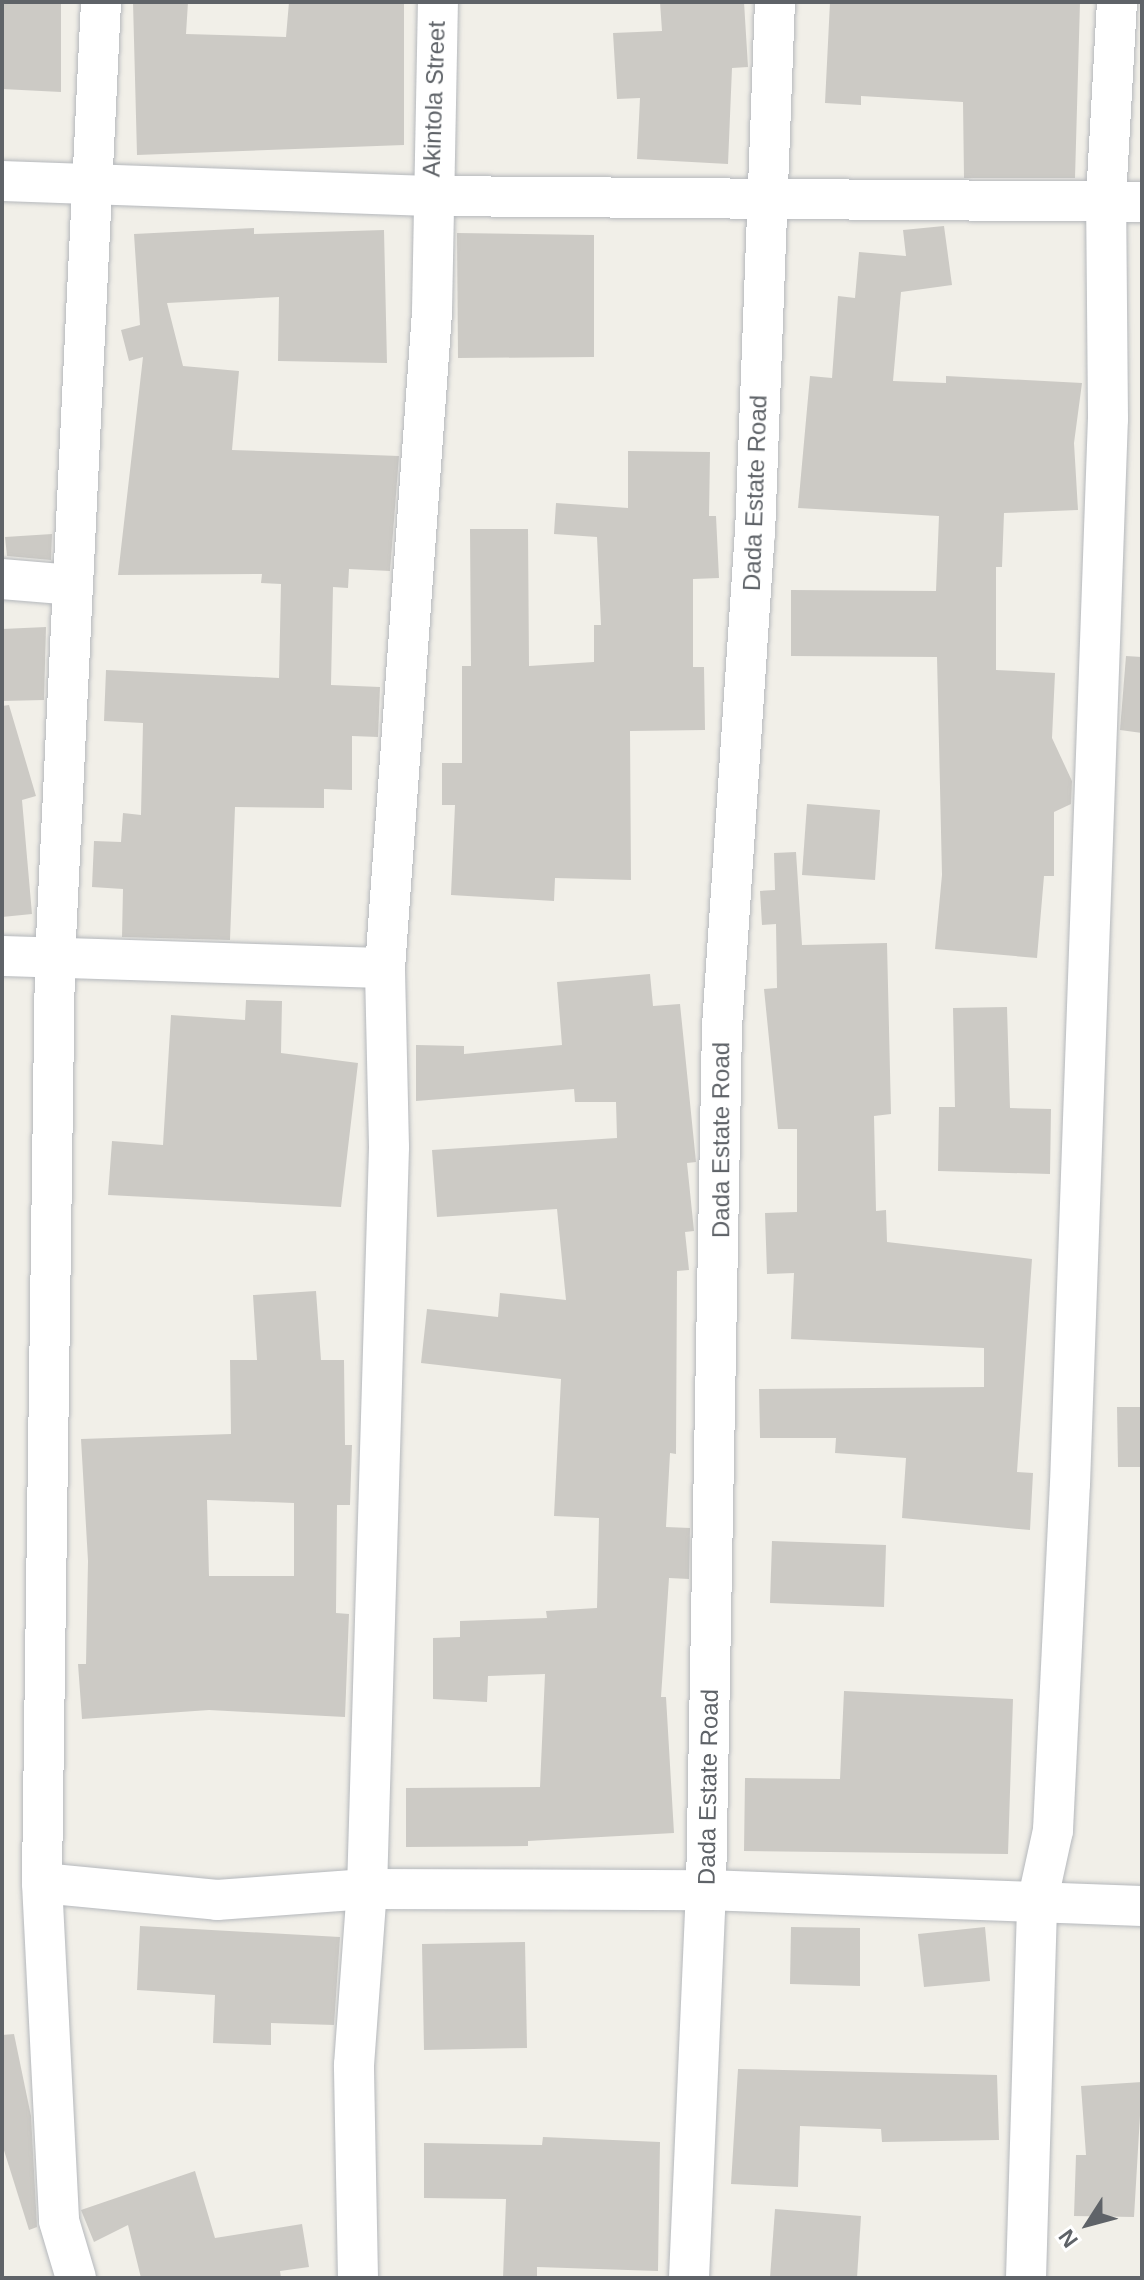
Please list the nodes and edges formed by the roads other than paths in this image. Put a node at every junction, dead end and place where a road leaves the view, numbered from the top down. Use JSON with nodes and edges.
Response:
{"nodes":[{"id":1,"x":101,"y":2,"type":"edge"},
{"id":2,"x":438,"y":2,"type":"edge"},
{"id":3,"x":775,"y":2,"type":"edge"},
{"id":4,"x":1117,"y":2,"type":"edge"},
{"id":5,"x":2,"y":181,"type":"edge"},
{"id":6,"x":94,"y":183,"type":"junction"},
{"id":7,"x":766,"y":194,"type":"junction"},
{"id":8,"x":431,"y":196,"type":"junction"},
{"id":9,"x":1124,"y":201,"type":"edge"},
{"id":10,"x":2,"y":579,"type":"edge"},
{"id":11,"x":73,"y":585,"type":"junction"},
{"id":12,"x":2,"y":956,"type":"edge"},
{"id":13,"x":55,"y":958,"type":"junction"},
{"id":14,"x":385,"y":968,"type":"junction"},
{"id":15,"x":42,"y":1883,"type":"junction"},
{"id":16,"x":367,"y":1889,"type":"junction"},
{"id":17,"x":706,"y":1890,"type":"junction"},
{"id":18,"x":1037,"y":1903,"type":"junction"},
{"id":19,"x":1142,"y":1906,"type":"edge"},
{"id":20,"x":76,"y":2278,"type":"edge"},
{"id":21,"x":358,"y":2278,"type":"edge"},
{"id":22,"x":689,"y":2278,"type":"edge"},
{"id":23,"x":1026,"y":2278,"type":"edge"}],
"edges":[{"from":1,"to":6,"type":"street"},
{"from":2,"to":8,"type":"street","name":"Akintola Street"},
{"from":3,"to":7,"type":"street","name":"Dada Estate Road"},
{"from":4,"to":9,"type":"street"},
{"from":5,"to":6,"type":"street"},
{"from":6,"to":8,"type":"street"},
{"from":6,"to":11,"type":"street"},
{"from":7,"to":8,"type":"street"},
{"from":7,"to":9,"type":"street"},
{"from":7,"to":17,"type":"street","name":"Dada Estate Road"},
{"from":8,"to":14,"type":"street","name":"Akintola Street"},
{"from":9,"to":18,"type":"street"},
{"from":10,"to":11,"type":"street"},
{"from":11,"to":13,"type":"street"},
{"from":12,"to":13,"type":"street"},
{"from":13,"to":14,"type":"street"},
{"from":13,"to":15,"type":"street"},
{"from":14,"to":16,"type":"street","name":"Akintola Street"},
{"from":15,"to":16,"type":"street"},
{"from":15,"to":20,"type":"street"},
{"from":16,"to":17,"type":"street"},
{"from":16,"to":21,"type":"street","name":"Akintola Street"},
{"from":17,"to":18,"type":"street"},
{"from":17,"to":22,"type":"street","name":"Dada Estate Road"},
{"from":18,"to":19,"type":"street"},
{"from":18,"to":23,"type":"street"}]}
